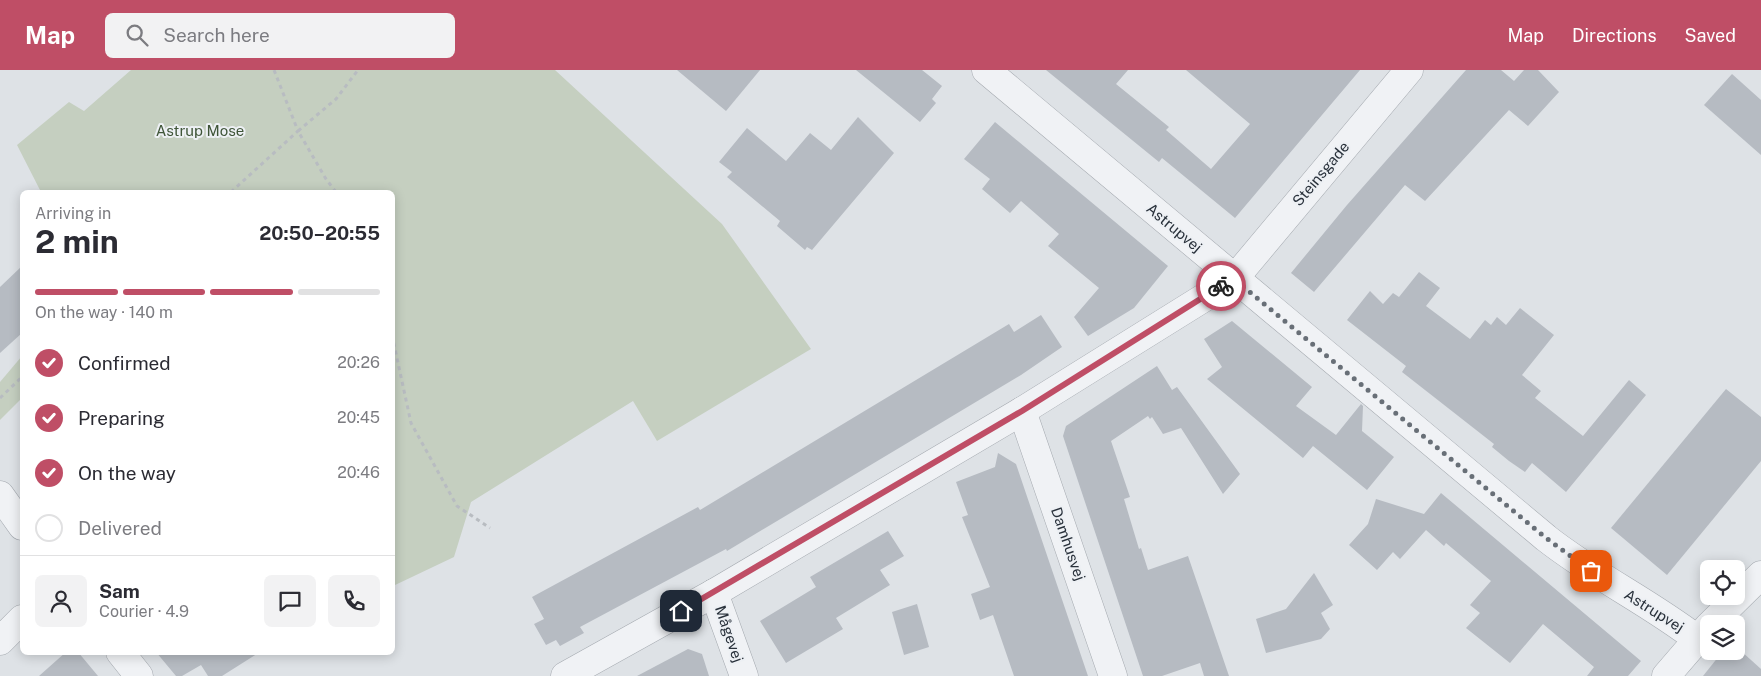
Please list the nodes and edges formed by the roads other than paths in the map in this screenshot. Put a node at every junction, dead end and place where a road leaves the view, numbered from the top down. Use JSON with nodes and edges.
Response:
{"nodes":[{"id":1,"x":986,"y":70,"type":"edge"},
{"id":2,"x":1409,"y":70,"type":"edge"},
{"id":3,"x":1234,"y":279,"type":"junction"},
{"id":4,"x":1022,"y":411,"type":"junction"},
{"id":5,"x":0,"y":495,"type":"edge"},
{"id":6,"x":20,"y":523,"type":"edge"},
{"id":7,"x":1761,"y":575,"type":"edge"},
{"id":8,"x":714,"y":593,"type":"junction"},
{"id":9,"x":1721,"y":615,"type":"edge"},
{"id":10,"x":20,"y":621,"type":"edge"},
{"id":11,"x":1700,"y":628,"type":"edge"},
{"id":12,"x":1700,"y":637,"type":"edge"},
{"id":13,"x":0,"y":641,"type":"edge"},
{"id":14,"x":122,"y":655,"type":"edge"},
{"id":15,"x":139,"y":676,"type":"edge"},
{"id":16,"x":565,"y":676,"type":"edge"},
{"id":17,"x":744,"y":676,"type":"edge"},
{"id":18,"x":1113,"y":676,"type":"edge"},
{"id":19,"x":1666,"y":676,"type":"edge"}],
"edges":[{"from":1,"to":3,"type":"street","name":"Astrupvej"},
{"from":2,"to":3,"type":"street","name":"Steinsgade"},
{"from":3,"to":4,"type":"street","name":"Steinsgade"},
{"from":3,"to":11,"type":"street","name":"Astrupvej"},
{"from":4,"to":8,"type":"street","name":"Steinsgade"},
{"from":4,"to":18,"type":"street","name":"Damhusvej"},
{"from":5,"to":6,"type":"street"},
{"from":7,"to":9,"type":"street"},
{"from":8,"to":16,"type":"street","name":"Steinsgade"},
{"from":8,"to":17,"type":"street","name":"Mågevej"},
{"from":10,"to":13,"type":"street"},
{"from":12,"to":19,"type":"street"},
{"from":14,"to":15,"type":"street"}]}
